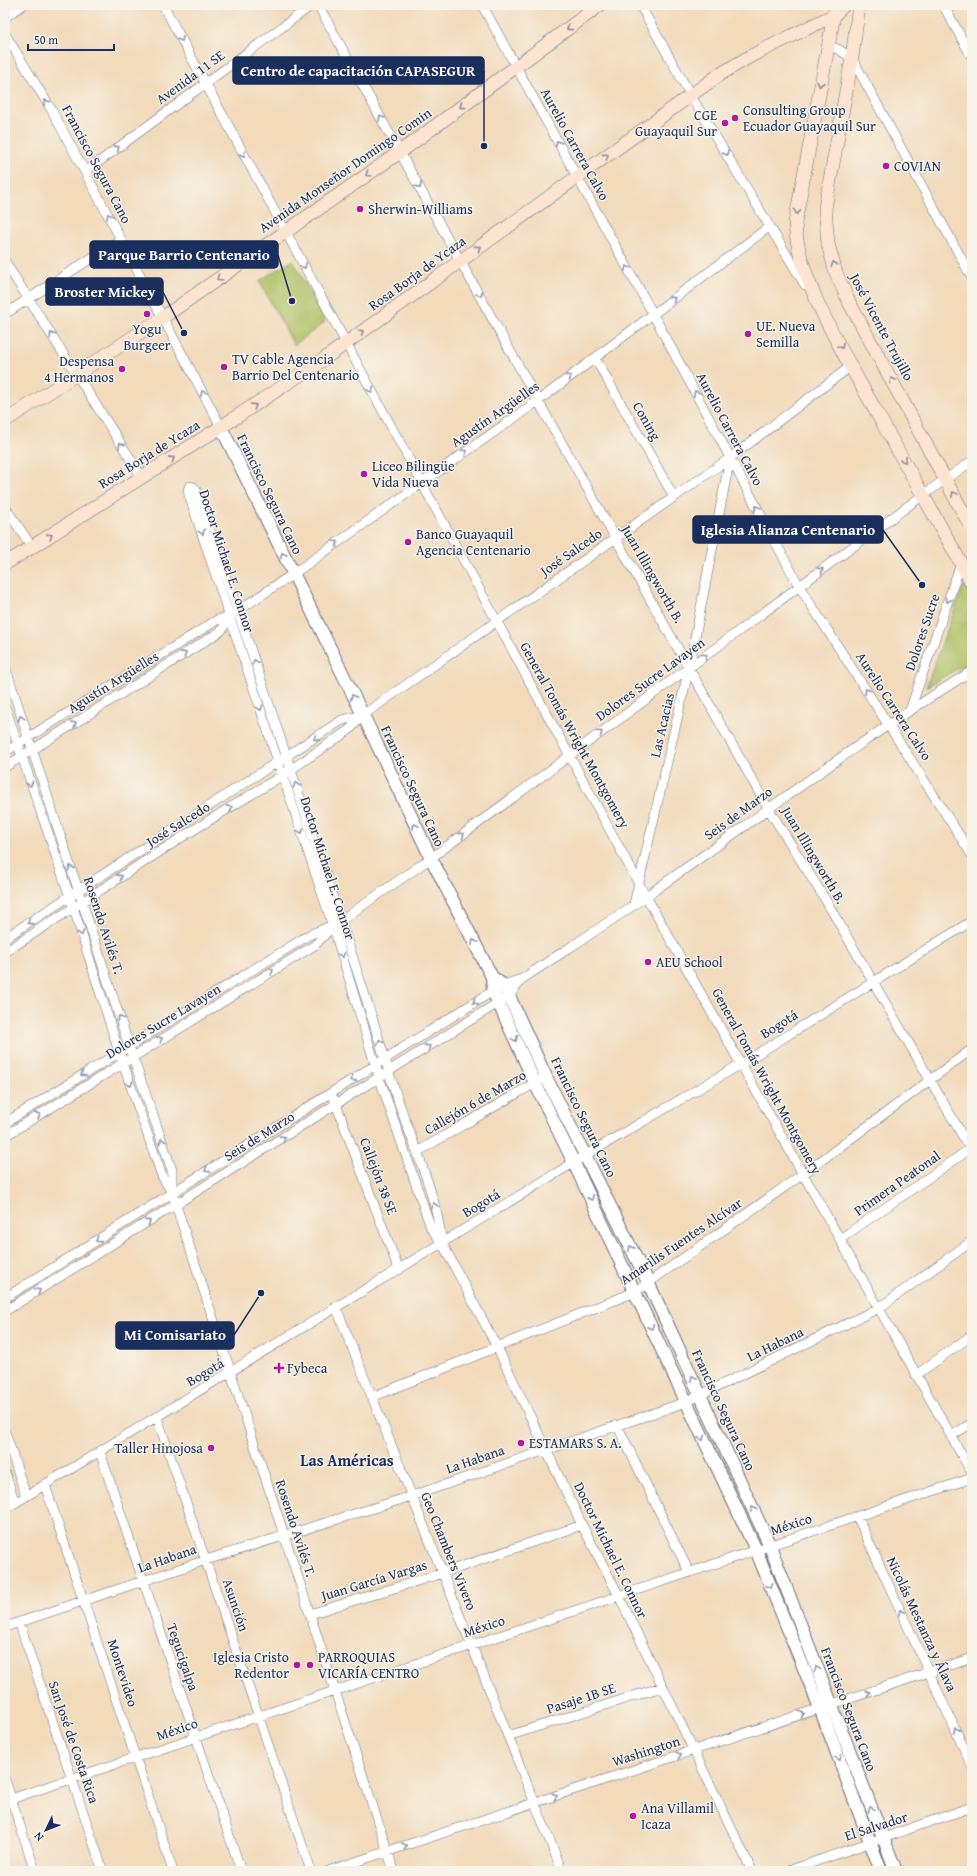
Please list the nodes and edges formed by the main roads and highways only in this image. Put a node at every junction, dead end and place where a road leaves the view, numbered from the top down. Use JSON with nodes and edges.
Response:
{"nodes":[{"id":1,"x":600,"y":5,"type":"edge"},
{"id":2,"x":844,"y":5,"type":"edge"},
{"id":3,"x":859,"y":5,"type":"edge"},
{"id":4,"x":835,"y":10,"type":"edge"},
{"id":5,"x":5,"y":421,"type":"edge"},
{"id":6,"x":972,"y":529,"type":"edge"},
{"id":7,"x":5,"y":564,"type":"edge"},
{"id":8,"x":972,"y":583,"type":"edge"}],
"edges":[{"from":1,"to":5,"type":"main road","name":"Avenida Monseñor Domingo Comin","one_way":true},
{"from":2,"to":4,"type":"main road","name":"Rosa Borja de Ycaza"},
{"from":6,"to":3,"type":"main road","name":"José Vicente Trujillo","one_way":true},
{"from":7,"to":4,"type":"main road","name":"Rosa Borja de Ycaza","one_way":true},
{"from":4,"to":8,"type":"main road","one_way":true}]}
